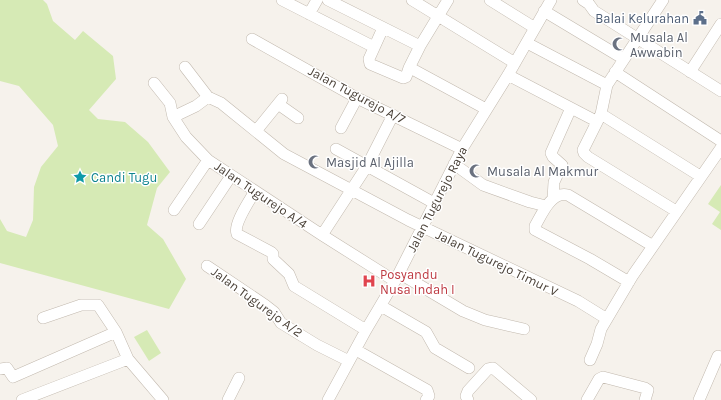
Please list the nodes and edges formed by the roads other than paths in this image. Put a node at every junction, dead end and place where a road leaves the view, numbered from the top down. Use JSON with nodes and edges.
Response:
{"nodes":[{"id":1,"x":282,"y":0,"type":"edge"},
{"id":2,"x":317,"y":0,"type":"edge"},
{"id":3,"x":328,"y":0,"type":"edge"},
{"id":4,"x":412,"y":0,"type":"edge"},
{"id":5,"x":448,"y":0,"type":"edge"},
{"id":6,"x":490,"y":0,"type":"edge"},
{"id":7,"x":551,"y":0,"type":"edge"},
{"id":8,"x":583,"y":0,"type":"edge"},
{"id":9,"x":663,"y":0,"type":"edge"},
{"id":10,"x":544,"y":11,"type":"junction"},
{"id":11,"x":309,"y":14,"type":"junction"},
{"id":12,"x":439,"y":15,"type":"junction"},
{"id":13,"x":721,"y":24,"type":"edge"},
{"id":14,"x":383,"y":28,"type":"junction"},
{"id":15,"x":535,"y":28,"type":"junction"},
{"id":16,"x":637,"y":38,"type":"junction"},
{"id":17,"x":717,"y":38,"type":"edge"},
{"id":18,"x":252,"y":39,"type":"dead end"},
{"id":19,"x":527,"y":43,"type":"junction"},
{"id":20,"x":420,"y":46,"type":"junction"},
{"id":21,"x":374,"y":47,"type":"junction"},
{"id":22,"x":624,"y":59,"type":"junction"},
{"id":23,"x":515,"y":63,"type":"junction"},
{"id":24,"x":185,"y":67,"type":"dead end"},
{"id":25,"x":409,"y":68,"type":"junction"},
{"id":26,"x":615,"y":72,"type":"junction"},
{"id":27,"x":690,"y":72,"type":"junction"},
{"id":28,"x":508,"y":75,"type":"junction"},
{"id":29,"x":154,"y":83,"type":"dead end"},
{"id":30,"x":606,"y":85,"type":"junction"},
{"id":31,"x":721,"y":90,"type":"edge"},
{"id":32,"x":208,"y":97,"type":"junction"},
{"id":33,"x":357,"y":98,"type":"junction"},
{"id":34,"x":571,"y":108,"type":"junction"},
{"id":35,"x":486,"y":109,"type":"junction"},
{"id":36,"x":393,"y":115,"type":"junction"},
{"id":37,"x":173,"y":117,"type":"junction"},
{"id":38,"x":298,"y":118,"type":"dead end"},
{"id":39,"x":598,"y":118,"type":"junction"},
{"id":40,"x":341,"y":128,"type":"dead end"},
{"id":41,"x":256,"y":131,"type":"junction"},
{"id":42,"x":721,"y":141,"type":"edge"},
{"id":43,"x":721,"y":148,"type":"edge"},
{"id":44,"x":336,"y":149,"type":"dead end"},
{"id":45,"x":462,"y":149,"type":"junction"},
{"id":46,"x":208,"y":160,"type":"junction"},
{"id":47,"x":454,"y":164,"type":"junction"},
{"id":48,"x":367,"y":166,"type":"junction"},
{"id":49,"x":230,"y":176,"type":"junction"},
{"id":50,"x":700,"y":176,"type":"junction"},
{"id":51,"x":351,"y":190,"type":"junction"},
{"id":52,"x":255,"y":191,"type":"junction"},
{"id":53,"x":550,"y":202,"type":"junction"},
{"id":54,"x":434,"y":203,"type":"junction"},
{"id":55,"x":174,"y":210,"type":"dead end"},
{"id":56,"x":676,"y":211,"type":"junction"},
{"id":57,"x":199,"y":224,"type":"dead end"},
{"id":58,"x":422,"y":227,"type":"junction"},
{"id":59,"x":322,"y":235,"type":"junction"},
{"id":60,"x":652,"y":246,"type":"junction"},
{"id":61,"x":207,"y":266,"type":"dead end"},
{"id":62,"x":397,"y":277,"type":"junction"},
{"id":63,"x":629,"y":282,"type":"junction"},
{"id":64,"x":381,"y":306,"type":"junction"},
{"id":65,"x":42,"y":318,"type":"dead end"},
{"id":66,"x":607,"y":319,"type":"junction"},
{"id":67,"x":524,"y":329,"type":"dead end"},
{"id":68,"x":366,"y":330,"type":"junction"},
{"id":69,"x":116,"y":332,"type":"junction"},
{"id":70,"x":356,"y":350,"type":"junction"},
{"id":71,"x":718,"y":356,"type":"dead end"},
{"id":72,"x":128,"y":359,"type":"junction"},
{"id":73,"x":590,"y":360,"type":"dead end"},
{"id":74,"x":349,"y":361,"type":"junction"},
{"id":75,"x":469,"y":368,"type":"dead end"},
{"id":76,"x":0,"y":370,"type":"edge"},
{"id":77,"x":711,"y":371,"type":"junction"},
{"id":78,"x":721,"y":376,"type":"edge"},
{"id":79,"x":239,"y":378,"type":"dead end"},
{"id":80,"x":34,"y":398,"type":"edge"},
{"id":81,"x":428,"y":398,"type":"edge"},
{"id":82,"x":231,"y":399,"type":"edge"},
{"id":83,"x":22,"y":400,"type":"edge"},
{"id":84,"x":163,"y":400,"type":"edge"},
{"id":85,"x":328,"y":400,"type":"edge"},
{"id":86,"x":468,"y":400,"type":"edge"},
{"id":87,"x":531,"y":400,"type":"edge"},
{"id":88,"x":586,"y":400,"type":"edge"},
{"id":89,"x":645,"y":400,"type":"edge"},
{"id":90,"x":699,"y":400,"type":"edge"}],
"edges":[{"from":1,"to":11,"type":"street"},
{"from":2,"to":11,"type":"street"},
{"from":3,"to":14,"type":"street"},
{"from":4,"to":12,"type":"street"},
{"from":5,"to":12,"type":"street"},
{"from":6,"to":15,"type":"street"},
{"from":7,"to":10,"type":"street","name":"Jalan Tugurejo Raya"},
{"from":8,"to":16,"type":"street"},
{"from":9,"to":16,"type":"street"},
{"from":10,"to":15,"type":"street","name":"Jalan Tugurejo Raya"},
{"from":10,"to":22,"type":"street"},
{"from":11,"to":21,"type":"street"},
{"from":12,"to":20,"type":"street"},
{"from":12,"to":23,"type":"street"},
{"from":13,"to":17,"type":"street"},
{"from":14,"to":20,"type":"street"},
{"from":14,"to":21,"type":"street"},
{"from":15,"to":19,"type":"street","name":"Jalan Tugurejo Raya"},
{"from":16,"to":22,"type":"street"},
{"from":16,"to":27,"type":"street"},
{"from":17,"to":27,"type":"street"},
{"from":18,"to":33,"type":"street","name":"Jalan Tugurejo A/7"},
{"from":19,"to":23,"type":"street","name":"Jalan Tugurejo Raya"},
{"from":19,"to":30,"type":"street"},
{"from":20,"to":25,"type":"street"},
{"from":21,"to":25,"type":"street"},
{"from":22,"to":26,"type":"street"},
{"from":23,"to":28,"type":"street","name":"Jalan Tugurejo Raya"},
{"from":24,"to":32,"type":"street"},
{"from":25,"to":35,"type":"street"},
{"from":26,"to":30,"type":"street"},
{"from":26,"to":42,"type":"street"},
{"from":27,"to":31,"type":"street"},
{"from":28,"to":34,"type":"street"},
{"from":28,"to":35,"type":"street","name":"Jalan Tugurejo Raya"},
{"from":29,"to":37,"type":"street","name":"Jalan Tugurejo A/4"},
{"from":30,"to":39,"type":"street"},
{"from":32,"to":37,"type":"street"},
{"from":32,"to":41,"type":"street","name":"Jalan Tugurejo Timur V"},
{"from":33,"to":36,"type":"street","name":"Jalan Tugurejo A/7"},
{"from":33,"to":40,"type":"street"},
{"from":34,"to":39,"type":"street"},
{"from":34,"to":53,"type":"street"},
{"from":35,"to":45,"type":"street","name":"Jalan Tugurejo Raya"},
{"from":36,"to":45,"type":"street","name":"Jalan Tugurejo A/7"},
{"from":36,"to":48,"type":"street"},
{"from":37,"to":46,"type":"street","name":"Jalan Tugurejo A/4"},
{"from":38,"to":41,"type":"street"},
{"from":39,"to":50,"type":"street"},
{"from":39,"to":56,"type":"street"},
{"from":41,"to":51,"type":"street","name":"Jalan Tugurejo Timur V"},
{"from":43,"to":50,"type":"street"},
{"from":44,"to":48,"type":"street"},
{"from":45,"to":47,"type":"street","name":"Jalan Tugurejo Raya"},
{"from":46,"to":49,"type":"street","name":"Jalan Tugurejo A/4"},
{"from":46,"to":55,"type":"street"},
{"from":47,"to":53,"type":"street"},
{"from":47,"to":54,"type":"street","name":"Jalan Tugurejo Raya"},
{"from":48,"to":51,"type":"street"},
{"from":48,"to":54,"type":"street"},
{"from":49,"to":52,"type":"street","name":"Jalan Tugurejo A/4"},
{"from":49,"to":57,"type":"street"},
{"from":50,"to":56,"type":"street"},
{"from":51,"to":58,"type":"street","name":"Jalan Tugurejo Timur V"},
{"from":51,"to":59,"type":"street"},
{"from":52,"to":59,"type":"street","name":"Jalan Tugurejo A/4"},
{"from":52,"to":68,"type":"street"},
{"from":53,"to":60,"type":"street"},
{"from":53,"to":63,"type":"street"},
{"from":54,"to":58,"type":"street","name":"Jalan Tugurejo Raya"},
{"from":56,"to":60,"type":"street"},
{"from":58,"to":62,"type":"street","name":"Jalan Tugurejo Raya"},
{"from":58,"to":66,"type":"street","name":"Jalan Tugurejo Timur V"},
{"from":59,"to":62,"type":"street","name":"Jalan Tugurejo A/4"},
{"from":60,"to":63,"type":"street"},
{"from":61,"to":74,"type":"street","name":"Jalan Tugurejo A/2"},
{"from":62,"to":64,"type":"street","name":"Jalan Tugurejo Raya"},
{"from":62,"to":67,"type":"street","name":"Jalan Tugurejo A/4"},
{"from":63,"to":66,"type":"street"},
{"from":64,"to":68,"type":"street","name":"Jalan Tugurejo Raya"},
{"from":64,"to":75,"type":"street"},
{"from":65,"to":69,"type":"street"},
{"from":66,"to":73,"type":"street"},
{"from":68,"to":70,"type":"street","name":"Jalan Tugurejo Raya"},
{"from":69,"to":72,"type":"street"},
{"from":69,"to":76,"type":"street"},
{"from":70,"to":74,"type":"street","name":"Jalan Tugurejo Raya"},
{"from":70,"to":81,"type":"street"},
{"from":71,"to":77,"type":"street"},
{"from":72,"to":80,"type":"street"},
{"from":72,"to":84,"type":"street"},
{"from":74,"to":85,"type":"street","name":"Jalan Tugurejo Raya"},
{"from":77,"to":78,"type":"street"},
{"from":77,"to":90,"type":"street"},
{"from":79,"to":82,"type":"street"},
{"from":80,"to":83,"type":"street"},
{"from":86,"to":87,"type":"street"},
{"from":88,"to":89,"type":"street"}]}
